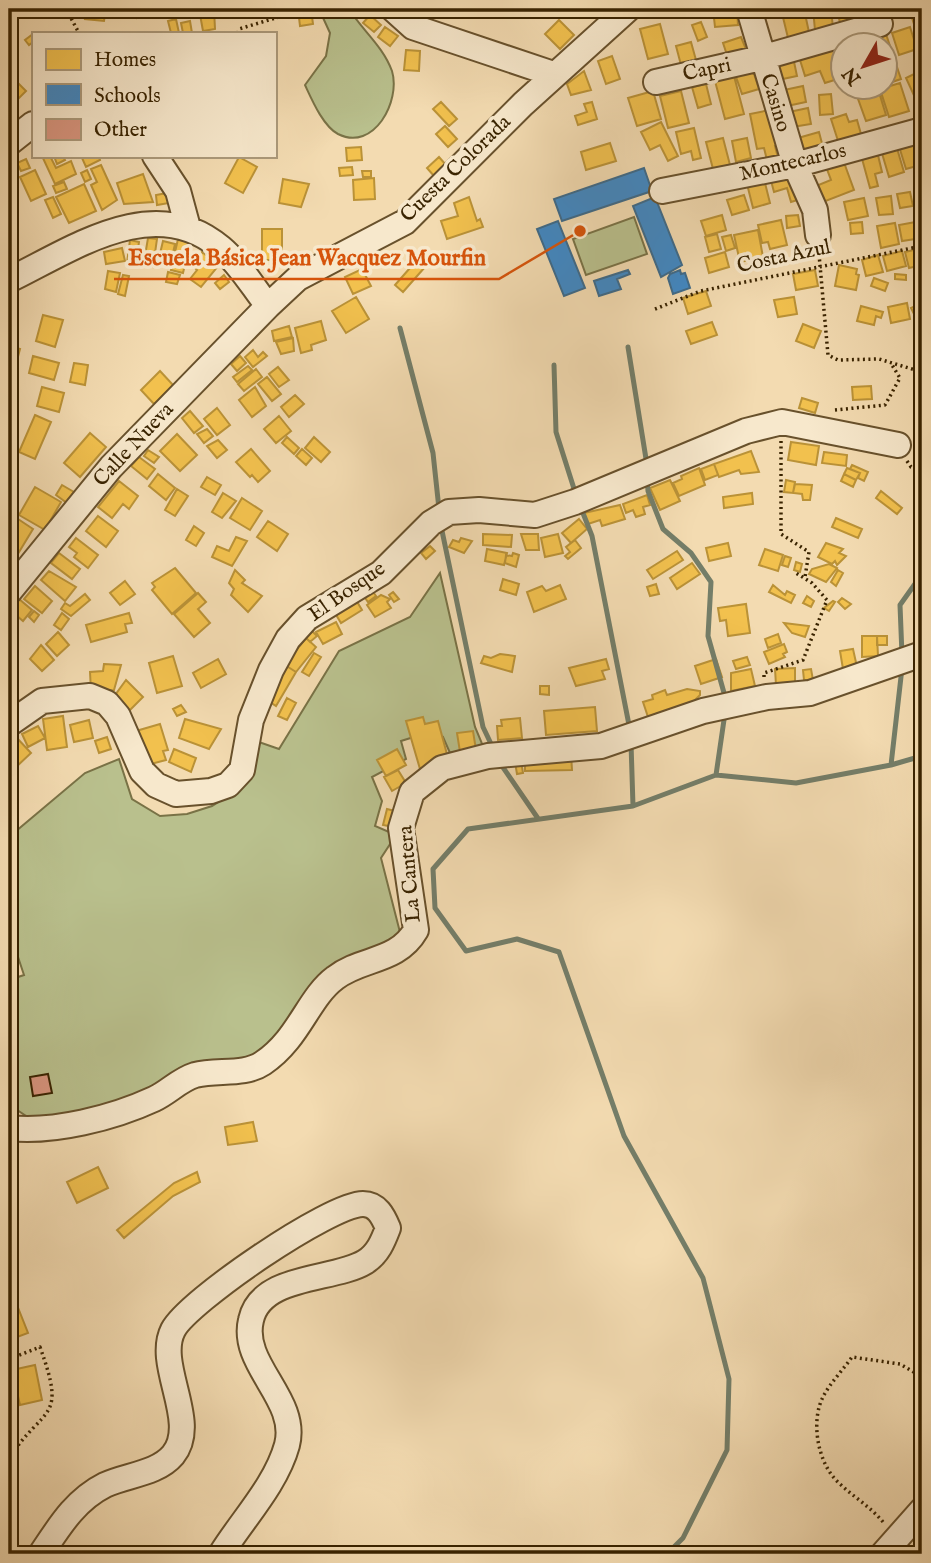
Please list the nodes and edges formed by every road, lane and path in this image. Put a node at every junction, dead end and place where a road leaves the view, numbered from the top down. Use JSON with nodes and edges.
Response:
{"nodes":[{"id":1,"x":66,"y":9,"type":"edge"},
{"id":2,"x":286,"y":9,"type":"edge"},
{"id":3,"x":393,"y":9,"type":"edge"},
{"id":4,"x":628,"y":9,"type":"edge"},
{"id":5,"x":749,"y":9,"type":"edge"},
{"id":6,"x":880,"y":24,"type":"dead end"},
{"id":7,"x":78,"y":32,"type":"edge"},
{"id":8,"x":238,"y":32,"type":"edge"},
{"id":9,"x":761,"y":58,"type":"junction"},
{"id":10,"x":554,"y":75,"type":"junction"},
{"id":11,"x":656,"y":82,"type":"dead end"},
{"id":12,"x":32,"y":125,"type":"edge"},
{"id":13,"x":922,"y":130,"type":"edge"},
{"id":14,"x":9,"y":143,"type":"edge"},
{"id":15,"x":156,"y":158,"type":"edge"},
{"id":16,"x":795,"y":165,"type":"junction"},
{"id":17,"x":662,"y":191,"type":"dead end"},
{"id":18,"x":188,"y":228,"type":"junction"},
{"id":19,"x":818,"y":235,"type":"joint"},
{"id":20,"x":922,"y":246,"type":"edge"},
{"id":21,"x":819,"y":265,"type":"junction"},
{"id":22,"x":9,"y":280,"type":"edge"},
{"id":23,"x":268,"y":306,"type":"junction"},
{"id":24,"x":656,"y":309,"type":"dead end"},
{"id":25,"x":890,"y":363,"type":"junction"},
{"id":26,"x":922,"y":372,"type":"edge"},
{"id":27,"x":782,"y":422,"type":"junction"},
{"id":28,"x":822,"y":429,"type":"junction"},
{"id":29,"x":898,"y":445,"type":"dead end"},
{"id":30,"x":796,"y":573,"type":"dead end"},
{"id":31,"x":805,"y":578,"type":"junction"},
{"id":32,"x":9,"y":593,"type":"edge"},
{"id":33,"x":922,"y":654,"type":"edge"},
{"id":34,"x":767,"y":697,"type":"junction"},
{"id":35,"x":9,"y":724,"type":"edge"},
{"id":36,"x":9,"y":1128,"type":"edge"},
{"id":37,"x":9,"y":1359,"type":"edge"},
{"id":38,"x":922,"y":1377,"type":"edge"},
{"id":39,"x":9,"y":1458,"type":"edge"},
{"id":40,"x":922,"y":1510,"type":"edge"},
{"id":41,"x":890,"y":1547,"type":"edge"},
{"id":42,"x":41,"y":1554,"type":"edge"},
{"id":43,"x":221,"y":1554,"type":"edge"}],
"edges":[{"from":1,"to":7,"type":"path"},
{"from":2,"to":8,"type":"path"},
{"from":3,"to":10,"type":"street"},
{"from":4,"to":10,"type":"street","name":"Cuesta Colorada"},
{"from":5,"to":9,"type":"street","name":"Casino"},
{"from":6,"to":9,"type":"street","name":"Capri"},
{"from":9,"to":11,"type":"street","name":"Capri"},
{"from":9,"to":16,"type":"street","name":"Casino"},
{"from":10,"to":23,"type":"street","name":"Cuesta Colorada"},
{"from":12,"to":14,"type":"street"},
{"from":13,"to":16,"type":"street","name":"Montecarlos"},
{"from":15,"to":18,"type":"street"},
{"from":16,"to":17,"type":"street","name":"Montecarlos"},
{"from":16,"to":19,"type":"street","name":"Casino"},
{"from":18,"to":22,"type":"street"},
{"from":18,"to":23,"type":"street"},
{"from":19,"to":21,"type":"path"},
{"from":20,"to":21,"type":"path","name":"Costa Azul"},
{"from":21,"to":24,"type":"path","name":"Costa Azul"},
{"from":21,"to":25,"type":"path"},
{"from":23,"to":32,"type":"street","name":"Calle Nueva"},
{"from":25,"to":26,"type":"path"},
{"from":25,"to":28,"type":"path"},
{"from":27,"to":28,"type":"street","name":"El Bosque"},
{"from":27,"to":31,"type":"path"},
{"from":27,"to":35,"type":"street","name":"El Bosque"},
{"from":28,"to":29,"type":"street","name":"El Bosque"},
{"from":30,"to":31,"type":"path"},
{"from":31,"to":34,"type":"path"},
{"from":33,"to":34,"type":"street","name":"La Cantera"},
{"from":34,"to":36,"type":"street","name":"La Cantera"},
{"from":37,"to":39,"type":"path"},
{"from":38,"to":41,"type":"path"},
{"from":40,"to":41,"type":"street"},
{"from":42,"to":43,"type":"street"}]}
